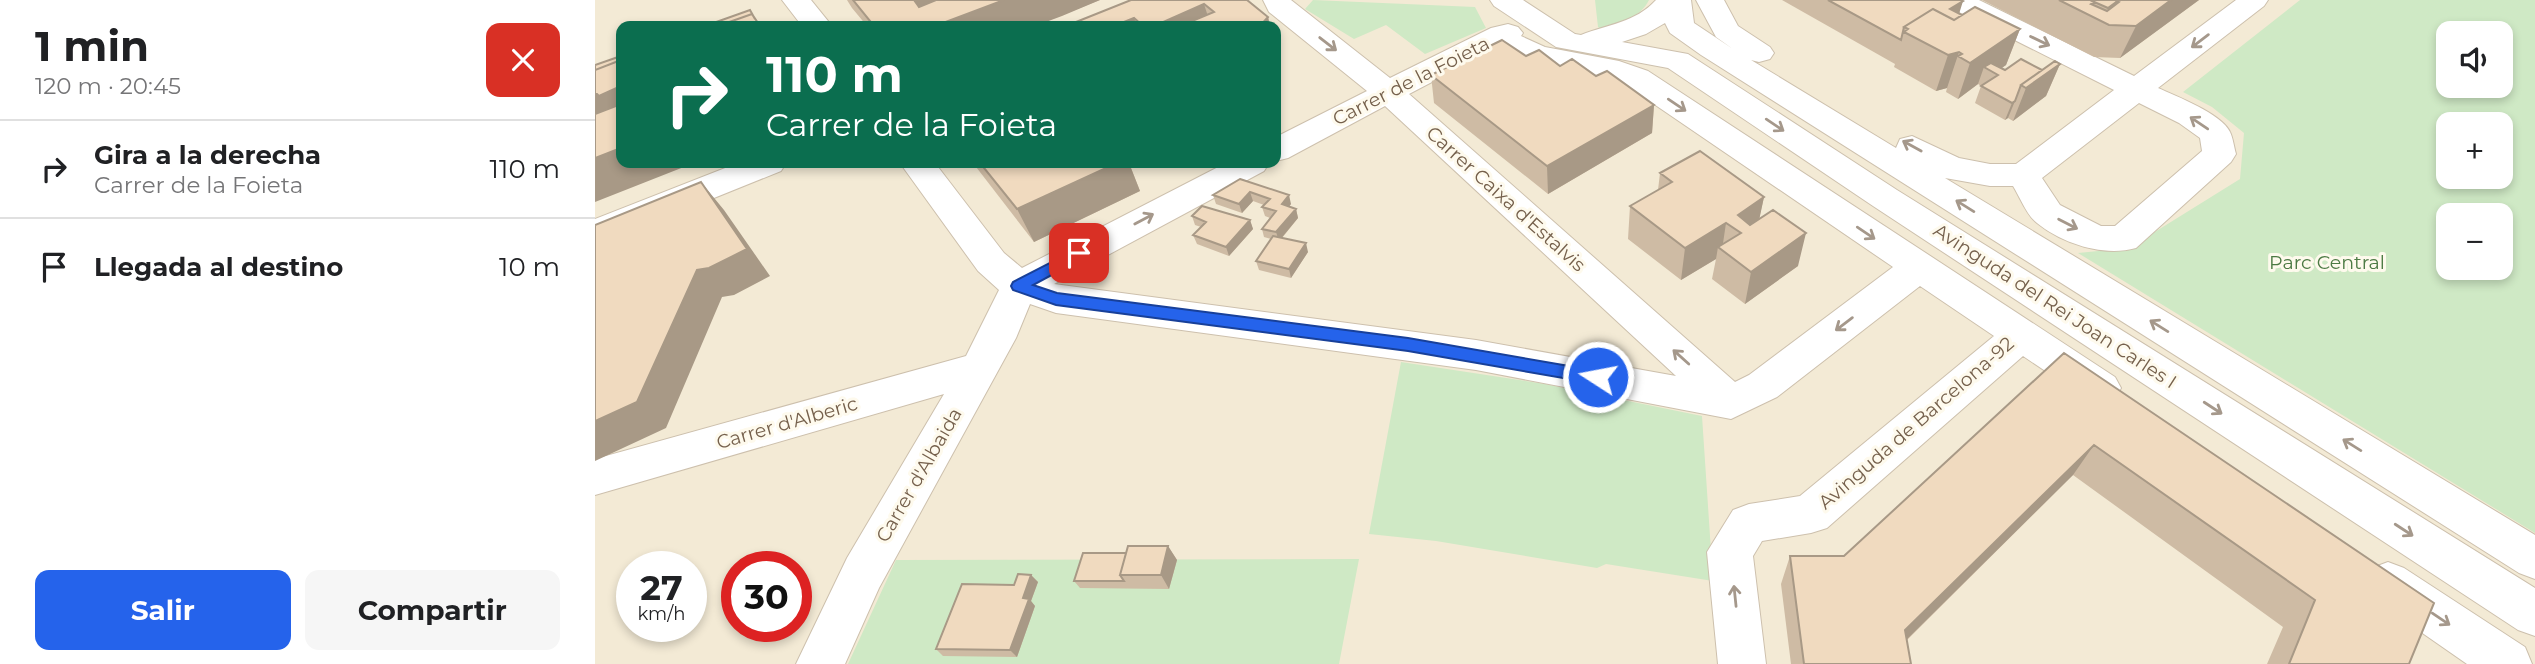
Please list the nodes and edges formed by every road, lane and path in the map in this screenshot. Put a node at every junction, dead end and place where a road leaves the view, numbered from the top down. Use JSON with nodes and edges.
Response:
{"nodes":[{"id":1,"x":1277,"y":0,"type":"edge"},
{"id":2,"x":1504,"y":0,"type":"edge"},
{"id":3,"x":1671,"y":0,"type":"edge"},
{"id":4,"x":1677,"y":0,"type":"edge"},
{"id":5,"x":1689,"y":0,"type":"edge"},
{"id":6,"x":1710,"y":0,"type":"edge"},
{"id":7,"x":1957,"y":0,"type":"edge"},
{"id":8,"x":2254,"y":0,"type":"edge"},
{"id":9,"x":1726,"y":31,"type":"junction"},
{"id":10,"x":1486,"y":43,"type":"junction"},
{"id":11,"x":1586,"y":47,"type":"junction"},
{"id":12,"x":2137,"y":89,"type":"junction"},
{"id":13,"x":1388,"y":92,"type":"junction"},
{"id":14,"x":1281,"y":147,"type":"edge"},
{"id":15,"x":757,"y":168,"type":"edge"},
{"id":16,"x":921,"y":168,"type":"edge"},
{"id":17,"x":1243,"y":168,"type":"edge"},
{"id":18,"x":2023,"y":176,"type":"junction"},
{"id":19,"x":595,"y":233,"type":"edge"},
{"id":20,"x":1918,"y":268,"type":"junction"},
{"id":21,"x":1019,"y":286,"type":"junction"},
{"id":22,"x":2020,"y":333,"type":"junction"},
{"id":23,"x":979,"y":368,"type":"junction"},
{"id":24,"x":1731,"y":403,"type":"junction"},
{"id":25,"x":2135,"y":411,"type":"edge"},
{"id":26,"x":595,"y":477,"type":"edge"},
{"id":27,"x":2535,"y":559,"type":"edge"},
{"id":28,"x":2363,"y":566,"type":"edge"},
{"id":29,"x":2535,"y":614,"type":"edge"},
{"id":30,"x":2485,"y":657,"type":"edge"},
{"id":31,"x":820,"y":664,"type":"edge"},
{"id":32,"x":1742,"y":664,"type":"edge"}],
"edges":[{"from":1,"to":13,"type":"street","name":"Carrer Caixa d'Estalvis","one_way":true},
{"from":2,"to":11,"type":"street"},
{"from":3,"to":11,"type":"street","name":"Avinguda del Rei Joan Carles I"},
{"from":27,"to":4,"type":"street","name":"Avinguda del Rei Joan Carles I","one_way":true},
{"from":5,"to":9,"type":"street"},
{"from":6,"to":9,"type":"street"},
{"from":7,"to":12,"type":"street","one_way":true},
{"from":8,"to":12,"type":"street","one_way":true},
{"from":18,"to":9,"type":"street","one_way":true},
{"from":10,"to":11,"type":"street","name":"Avinguda del Rei Joan Carles I"},
{"from":10,"to":11,"type":"street","name":"Carrer de la Foieta"},
{"from":10,"to":13,"type":"street","name":"Carrer de la Foieta"},
{"from":11,"to":20,"type":"street","name":"Avinguda del Rei Joan Carles I","one_way":true},
{"from":11,"to":29,"type":"street","name":"Avinguda del Rei Joan Carles I","one_way":true},
{"from":12,"to":18,"type":"street"},
{"from":18,"to":12,"type":"street","one_way":true},
{"from":13,"to":14,"type":"street","name":"Carrer de la Foieta"},
{"from":24,"to":13,"type":"street","name":"Carrer Caixa d'Estalvis","one_way":true},
{"from":15,"to":19,"type":"street"},
{"from":16,"to":21,"type":"street"},
{"from":21,"to":17,"type":"street","one_way":true},
{"from":20,"to":22,"type":"street","name":"Avinguda del Rei Joan Carles I"},
{"from":20,"to":24,"type":"street","one_way":true},
{"from":21,"to":23,"type":"street","name":"Carrer d'Albaida"},
{"from":21,"to":24,"type":"street"},
{"from":22,"to":25,"type":"street","name":"Avinguda del Rei Joan Carles I"},
{"from":32,"to":22,"type":"street","name":"Avinguda de Barcelona-92","one_way":true},
{"from":23,"to":26,"type":"street","name":"Carrer d'Alberic"},
{"from":23,"to":31,"type":"street","name":"Carrer d'Albaida"},
{"from":28,"to":30,"type":"street","one_way":true}]}
